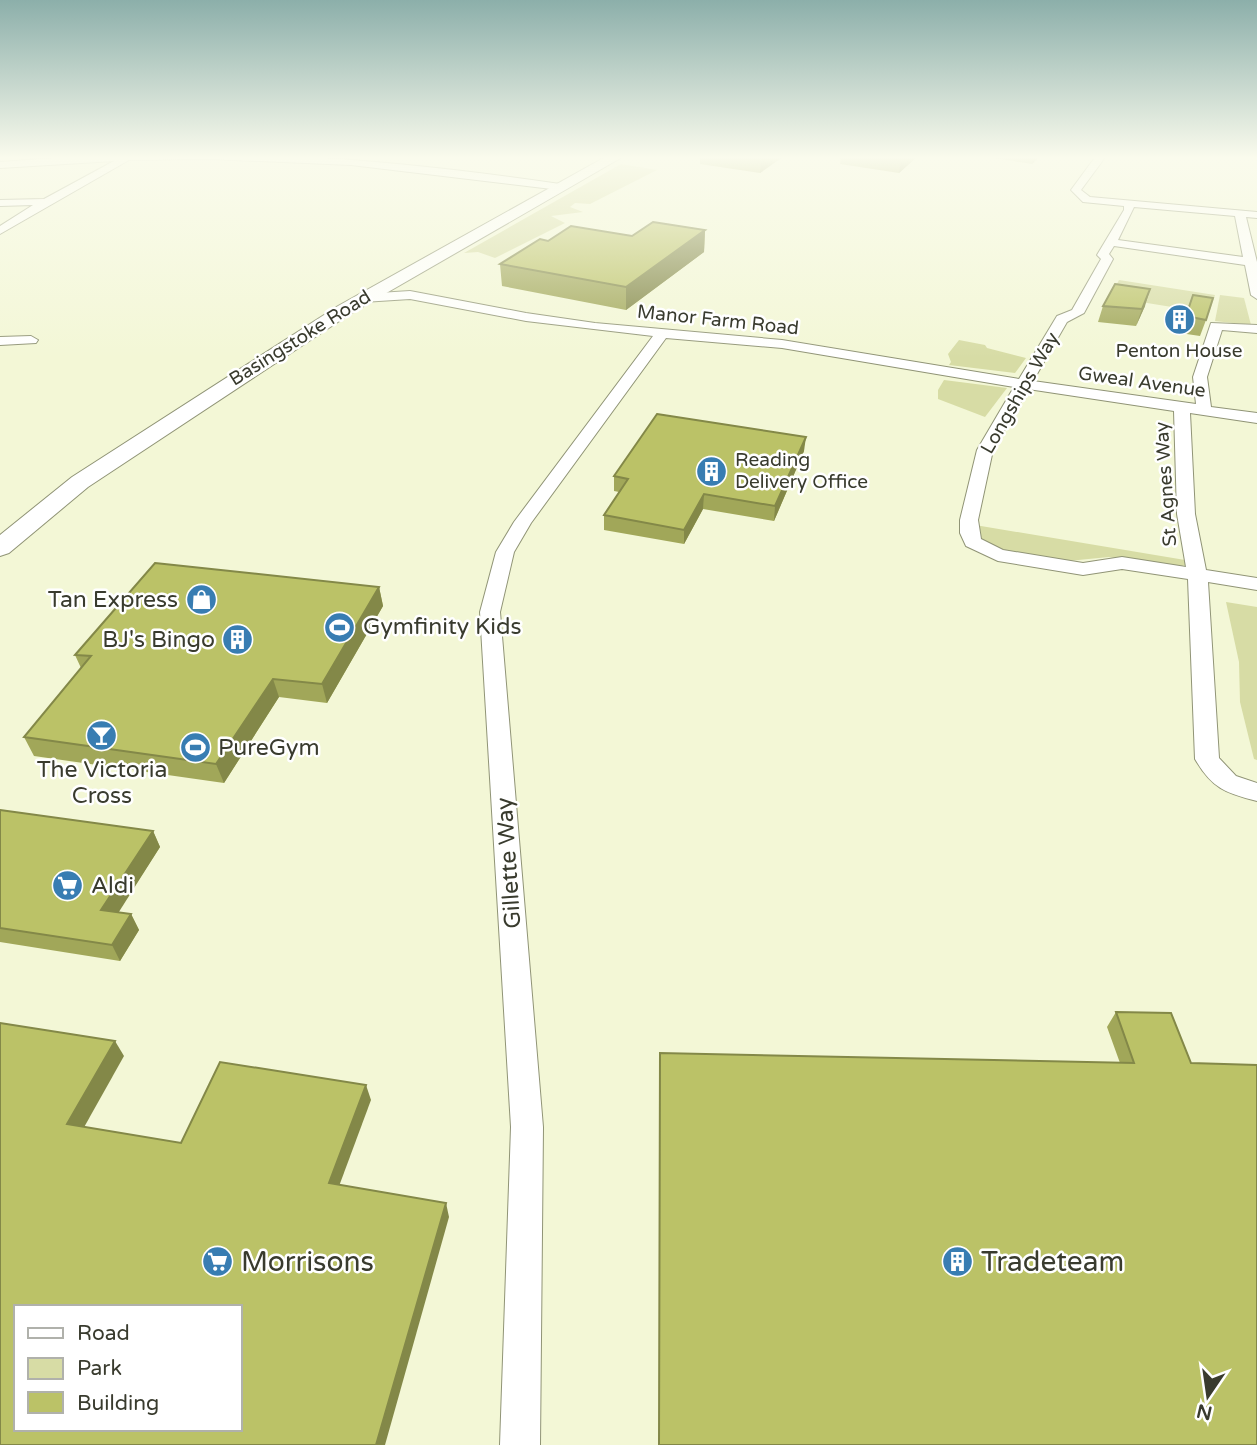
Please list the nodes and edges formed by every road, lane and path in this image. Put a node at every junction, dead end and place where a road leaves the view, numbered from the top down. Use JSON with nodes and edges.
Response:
{"nodes":[{"id":1,"x":495,"y":223,"type":"edge"},
{"id":2,"x":1121,"y":223,"type":"edge"},
{"id":3,"x":1242,"y":223,"type":"edge"},
{"id":4,"x":1110,"y":242,"type":"junction"},
{"id":5,"x":1253,"y":264,"type":"edge"},
{"id":6,"x":400,"y":276,"type":"junction"},
{"id":7,"x":410,"y":295,"type":"junction"},
{"id":8,"x":1257,"y":295,"type":"edge"},
{"id":9,"x":363,"y":298,"type":"junction"},
{"id":10,"x":1257,"y":329,"type":"edge"},
{"id":11,"x":662,"y":334,"type":"junction"},
{"id":12,"x":31,"y":340,"type":"dead end"},
{"id":13,"x":0,"y":341,"type":"edge"},
{"id":14,"x":1022,"y":384,"type":"junction"},
{"id":15,"x":1182,"y":408,"type":"junction"},
{"id":16,"x":1204,"y":411,"type":"junction"},
{"id":17,"x":1257,"y":418,"type":"edge"},
{"id":18,"x":0,"y":548,"type":"edge"},
{"id":19,"x":1195,"y":566,"type":"junction"},
{"id":20,"x":1257,"y":583,"type":"edge"},
{"id":21,"x":1257,"y":792,"type":"edge"},
{"id":22,"x":520,"y":1445,"type":"edge"}],
"edges":[{"from":1,"to":6,"type":"main road","name":"Basingstoke Road"},
{"from":2,"to":4,"type":"street","name":"Longships Way"},
{"from":3,"to":5,"type":"street"},
{"from":4,"to":5,"type":"street"},
{"from":4,"to":14,"type":"street","name":"Longships Way"},
{"from":5,"to":8,"type":"street"},
{"from":6,"to":7,"type":"street"},
{"from":6,"to":9,"type":"main road","name":"Basingstoke Road"},
{"from":7,"to":9,"type":"street","name":"Manor Farm Road"},
{"from":7,"to":11,"type":"street","name":"Manor Farm Road"},
{"from":9,"to":18,"type":"main road","name":"Basingstoke Road"},
{"from":10,"to":16,"type":"street","name":"St Agnes Way"},
{"from":11,"to":14,"type":"street","name":"Manor Farm Road"},
{"from":11,"to":22,"type":"street","name":"Gillette Way"},
{"from":12,"to":13,"type":"street"},
{"from":14,"to":15,"type":"street","name":"Gweal Avenue"},
{"from":14,"to":19,"type":"street","name":"Longships Way"},
{"from":15,"to":16,"type":"street","name":"Gweal Avenue"},
{"from":15,"to":19,"type":"street","name":"St Agnes Way"},
{"from":16,"to":17,"type":"street","name":"Gweal Avenue"},
{"from":19,"to":20,"type":"street"},
{"from":19,"to":21,"type":"street"}]}
